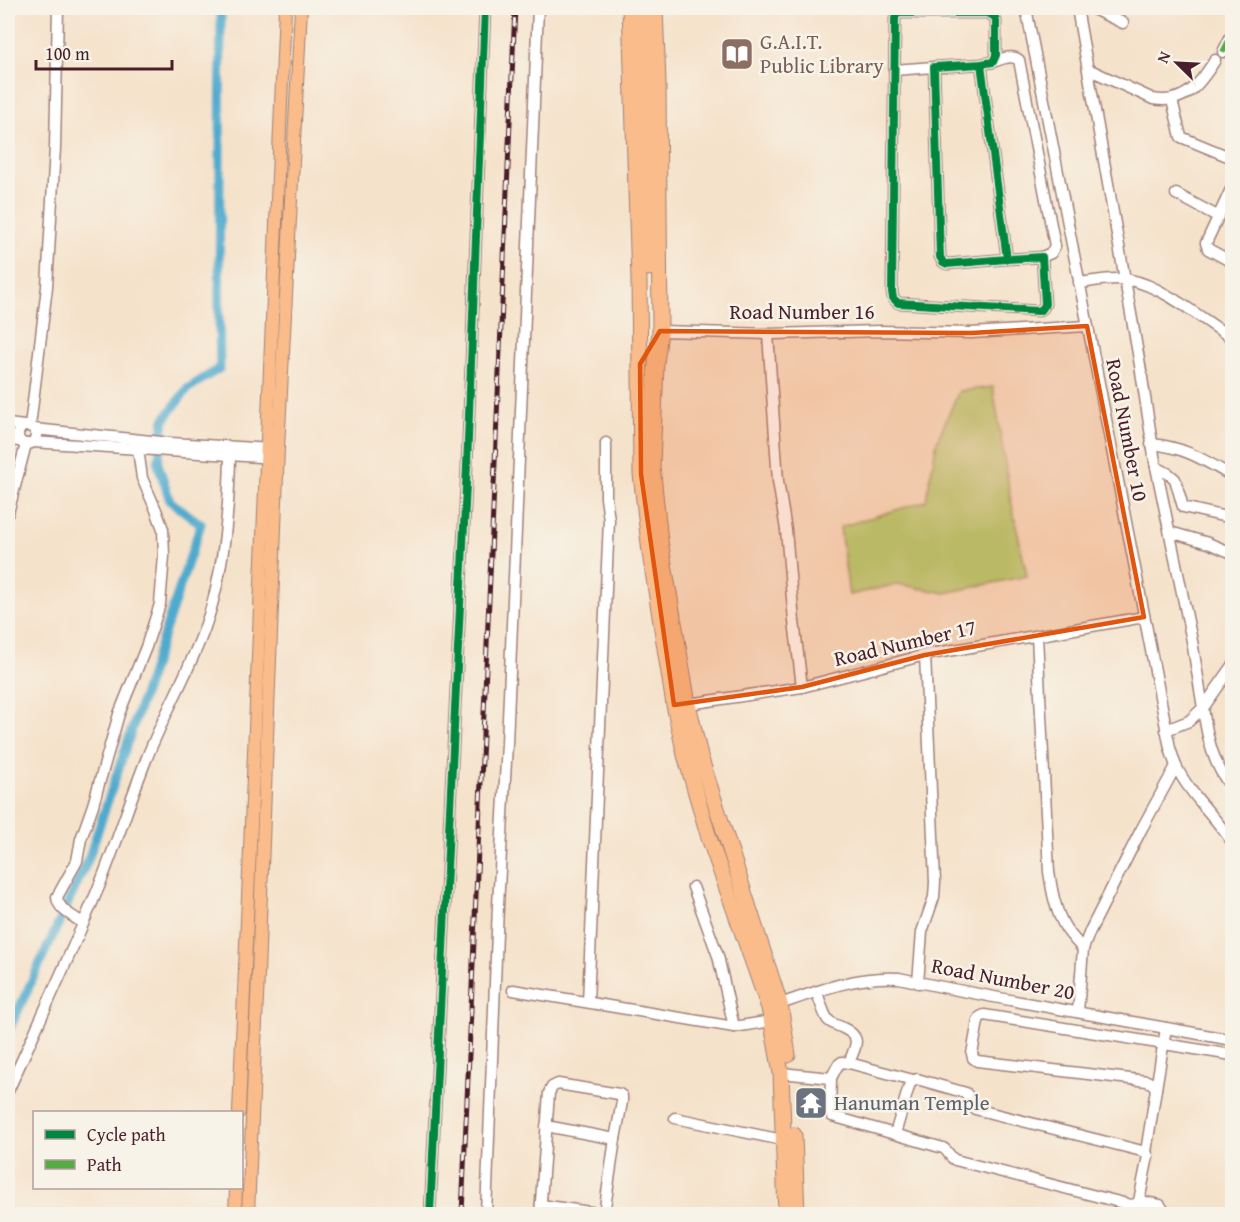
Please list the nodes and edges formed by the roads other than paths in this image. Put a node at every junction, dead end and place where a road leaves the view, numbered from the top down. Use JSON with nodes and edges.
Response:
{"nodes":[{"id":1,"x":58,"y":8,"type":"edge"},
{"id":2,"x":285,"y":8,"type":"edge"},
{"id":3,"x":301,"y":8,"type":"edge"},
{"id":4,"x":485,"y":8,"type":"edge"},
{"id":5,"x":538,"y":8,"type":"edge"},
{"id":6,"x":630,"y":8,"type":"edge"},
{"id":7,"x":643,"y":8,"type":"edge"},
{"id":8,"x":655,"y":8,"type":"edge"},
{"id":9,"x":1026,"y":8,"type":"edge"},
{"id":10,"x":1077,"y":8,"type":"edge"},
{"id":11,"x":1091,"y":8,"type":"edge"},
{"id":12,"x":987,"y":10,"type":"edge"},
{"id":13,"x":1123,"y":23,"type":"dead end"},
{"id":14,"x":1233,"y":34,"type":"edge"},
{"id":15,"x":993,"y":62,"type":"junction"},
{"id":16,"x":981,"y":64,"type":"junction"},
{"id":17,"x":934,"y":68,"type":"junction"},
{"id":18,"x":1088,"y":69,"type":"junction"},
{"id":19,"x":894,"y":70,"type":"junction"},
{"id":20,"x":1172,"y":100,"type":"junction"},
{"id":21,"x":1233,"y":158,"type":"edge"},
{"id":22,"x":1233,"y":187,"type":"edge"},
{"id":23,"x":1176,"y":194,"type":"dead end"},
{"id":24,"x":1219,"y":217,"type":"junction"},
{"id":25,"x":1042,"y":257,"type":"junction"},
{"id":26,"x":1007,"y":260,"type":"junction"},
{"id":27,"x":1233,"y":262,"type":"edge"},
{"id":28,"x":1124,"y":279,"type":"junction"},
{"id":29,"x":1079,"y":283,"type":"junction"},
{"id":30,"x":1087,"y":326,"type":"junction"},
{"id":31,"x":660,"y":331,"type":"junction"},
{"id":32,"x":768,"y":334,"type":"junction"},
{"id":33,"x":1233,"y":338,"type":"edge"},
{"id":34,"x":648,"y":356,"type":"junction"},
{"id":35,"x":8,"y":424,"type":"edge"},
{"id":36,"x":29,"y":427,"type":"junction"},
{"id":37,"x":8,"y":440,"type":"edge"},
{"id":38,"x":26,"y":442,"type":"junction"},
{"id":39,"x":606,"y":443,"type":"dead end"},
{"id":40,"x":1151,"y":444,"type":"junction"},
{"id":41,"x":142,"y":446,"type":"junction"},
{"id":42,"x":170,"y":447,"type":"junction"},
{"id":43,"x":272,"y":453,"type":"junction"},
{"id":44,"x":230,"y":456,"type":"junction"},
{"id":45,"x":1156,"y":467,"type":"junction"},
{"id":46,"x":1233,"y":476,"type":"edge"},
{"id":47,"x":8,"y":513,"type":"edge"},
{"id":48,"x":1222,"y":516,"type":"dead end"},
{"id":49,"x":1170,"y":532,"type":"junction"},
{"id":50,"x":1233,"y":553,"type":"edge"},
{"id":51,"x":1144,"y":617,"type":"junction"},
{"id":52,"x":1037,"y":636,"type":"junction"},
{"id":53,"x":925,"y":655,"type":"junction"},
{"id":54,"x":1233,"y":668,"type":"edge"},
{"id":55,"x":802,"y":687,"type":"junction"},
{"id":56,"x":681,"y":705,"type":"junction"},
{"id":57,"x":1203,"y":708,"type":"junction"},
{"id":58,"x":1166,"y":730,"type":"junction"},
{"id":59,"x":1176,"y":765,"type":"junction"},
{"id":60,"x":1233,"y":788,"type":"edge"},
{"id":61,"x":1229,"y":828,"type":"edge"},
{"id":62,"x":1233,"y":842,"type":"edge"},
{"id":63,"x":693,"y":887,"type":"dead end"},
{"id":64,"x":83,"y":923,"type":"junction"},
{"id":65,"x":1083,"y":949,"type":"junction"},
{"id":66,"x":918,"y":983,"type":"junction"},
{"id":67,"x":513,"y":990,"type":"dead end"},
{"id":68,"x":817,"y":992,"type":"junction"},
{"id":69,"x":588,"y":1002,"type":"junction"},
{"id":70,"x":774,"y":1011,"type":"junction"},
{"id":71,"x":1078,"y":1012,"type":"junction"},
{"id":72,"x":734,"y":1027,"type":"junction"},
{"id":73,"x":1166,"y":1028,"type":"junction"},
{"id":74,"x":1233,"y":1040,"type":"edge"},
{"id":75,"x":1163,"y":1044,"type":"junction"},
{"id":76,"x":1233,"y":1055,"type":"edge"},
{"id":77,"x":849,"y":1063,"type":"junction"},
{"id":78,"x":786,"y":1073,"type":"junction"},
{"id":79,"x":831,"y":1078,"type":"junction"},
{"id":80,"x":913,"y":1080,"type":"junction"},
{"id":81,"x":1156,"y":1089,"type":"junction"},
{"id":82,"x":8,"y":1091,"type":"edge"},
{"id":83,"x":239,"y":1111,"type":"edge"},
{"id":84,"x":675,"y":1118,"type":"dead end"},
{"id":85,"x":546,"y":1126,"type":"junction"},
{"id":86,"x":895,"y":1134,"type":"junction"},
{"id":87,"x":615,"y":1139,"type":"junction"},
{"id":88,"x":783,"y":1140,"type":"junction"},
{"id":89,"x":1147,"y":1154,"type":"junction"},
{"id":90,"x":236,"y":1189,"type":"edge"},
{"id":91,"x":1139,"y":1201,"type":"junction"},
{"id":92,"x":541,"y":1210,"type":"edge"},
{"id":93,"x":604,"y":1214,"type":"edge"},
{"id":94,"x":235,"y":1215,"type":"edge"},
{"id":95,"x":248,"y":1215,"type":"edge"},
{"id":96,"x":430,"y":1215,"type":"edge"},
{"id":97,"x":486,"y":1215,"type":"edge"},
{"id":98,"x":786,"y":1215,"type":"edge"},
{"id":99,"x":797,"y":1215,"type":"edge"},
{"id":100,"x":1166,"y":1215,"type":"edge"}],
"edges":[{"from":1,"to":36,"type":"street"},
{"from":2,"to":43,"type":"main road"},
{"from":3,"to":43,"type":"main road"},
{"from":4,"to":96,"type":"street"},
{"from":5,"to":97,"type":"street"},
{"from":6,"to":34,"type":"highway"},
{"from":7,"to":34,"type":"highway"},
{"from":8,"to":31,"type":"highway"},
{"from":9,"to":29,"type":"street","name":"Road Number 10"},
{"from":10,"to":18,"type":"street"},
{"from":11,"to":13,"type":"street"},
{"from":12,"to":15,"type":"street"},
{"from":12,"to":19,"type":"street"},
{"from":14,"to":20,"type":"street"},
{"from":15,"to":16,"type":"street"},
{"from":15,"to":25,"type":"street"},
{"from":16,"to":17,"type":"street"},
{"from":16,"to":26,"type":"street"},
{"from":17,"to":19,"type":"street"},
{"from":17,"to":26,"type":"street"},
{"from":18,"to":20,"type":"street"},
{"from":18,"to":28,"type":"street"},
{"from":19,"to":25,"type":"street"},
{"from":20,"to":21,"type":"street"},
{"from":22,"to":24,"type":"street"},
{"from":23,"to":24,"type":"street"},
{"from":24,"to":27,"type":"street"},
{"from":25,"to":26,"type":"street"},
{"from":28,"to":29,"type":"street"},
{"from":28,"to":33,"type":"street"},
{"from":28,"to":40,"type":"street"},
{"from":29,"to":30,"type":"street","name":"Road Number 10"},
{"from":30,"to":32,"type":"street","name":"Road Number 16"},
{"from":30,"to":51,"type":"street","name":"Road Number 10"},
{"from":31,"to":32,"type":"street","name":"Road Number 16"},
{"from":31,"to":34,"type":"highway"},
{"from":32,"to":55,"type":"street"},
{"from":34,"to":56,"type":"highway"},
{"from":35,"to":36,"type":"street"},
{"from":36,"to":38,"type":"street"},
{"from":36,"to":38,"type":"street"},
{"from":36,"to":41,"type":"street"},
{"from":37,"to":38,"type":"street"},
{"from":38,"to":41,"type":"street"},
{"from":38,"to":47,"type":"street"},
{"from":39,"to":69,"type":"street"},
{"from":40,"to":45,"type":"street"},
{"from":40,"to":46,"type":"street"},
{"from":41,"to":42,"type":"street"},
{"from":41,"to":64,"type":"street"},
{"from":42,"to":43,"type":"street"},
{"from":42,"to":44,"type":"street"},
{"from":43,"to":44,"type":"street"},
{"from":43,"to":83,"type":"main road"},
{"from":43,"to":95,"type":"main road"},
{"from":44,"to":64,"type":"street"},
{"from":45,"to":48,"type":"street"},
{"from":45,"to":49,"type":"street"},
{"from":49,"to":50,"type":"street"},
{"from":49,"to":57,"type":"street"},
{"from":51,"to":52,"type":"street","name":"Road Number 17"},
{"from":51,"to":58,"type":"street","name":"Road Number 10"},
{"from":52,"to":53,"type":"street","name":"Road Number 17"},
{"from":52,"to":65,"type":"street"},
{"from":53,"to":55,"type":"street","name":"Road Number 17"},
{"from":53,"to":66,"type":"street"},
{"from":54,"to":57,"type":"street"},
{"from":55,"to":56,"type":"street","name":"Road Number 17"},
{"from":56,"to":70,"type":"highway"},
{"from":57,"to":58,"type":"street"},
{"from":57,"to":60,"type":"street"},
{"from":58,"to":59,"type":"street","name":"Road Number 10"},
{"from":59,"to":61,"type":"street","name":"Road Number 10"},
{"from":59,"to":65,"type":"street"},
{"from":61,"to":62,"type":"street","name":"Road Number 10"},
{"from":63,"to":72,"type":"street"},
{"from":64,"to":82,"type":"street"},
{"from":65,"to":71,"type":"street"},
{"from":66,"to":68,"type":"street","name":"Road Number 20"},
{"from":66,"to":71,"type":"street","name":"Road Number 20"},
{"from":67,"to":69,"type":"street","name":"Road Number 20"},
{"from":68,"to":70,"type":"street","name":"Road Number 20"},
{"from":68,"to":77,"type":"street"},
{"from":69,"to":72,"type":"street","name":"Road Number 20"},
{"from":70,"to":72,"type":"street","name":"Road Number 20"},
{"from":70,"to":78,"type":"highway"},
{"from":71,"to":73,"type":"street","name":"Road Number 20"},
{"from":73,"to":74,"type":"street","name":"Road Number 20"},
{"from":73,"to":75,"type":"street"},
{"from":75,"to":76,"type":"street"},
{"from":75,"to":81,"type":"street"},
{"from":75,"to":81,"type":"street"},
{"from":77,"to":79,"type":"street"},
{"from":77,"to":80,"type":"street"},
{"from":78,"to":79,"type":"street"},
{"from":78,"to":88,"type":"highway"},
{"from":78,"to":99,"type":"highway"},
{"from":79,"to":86,"type":"street"},
{"from":80,"to":86,"type":"street"},
{"from":80,"to":89,"type":"street"},
{"from":81,"to":89,"type":"street"},
{"from":84,"to":88,"type":"street"},
{"from":85,"to":87,"type":"street"},
{"from":85,"to":87,"type":"street"},
{"from":85,"to":92,"type":"street"},
{"from":86,"to":91,"type":"street"},
{"from":87,"to":93,"type":"street"},
{"from":88,"to":98,"type":"highway"},
{"from":89,"to":91,"type":"street"},
{"from":90,"to":94,"type":"main road"},
{"from":91,"to":100,"type":"street"},
{"from":92,"to":93,"type":"street"}]}
